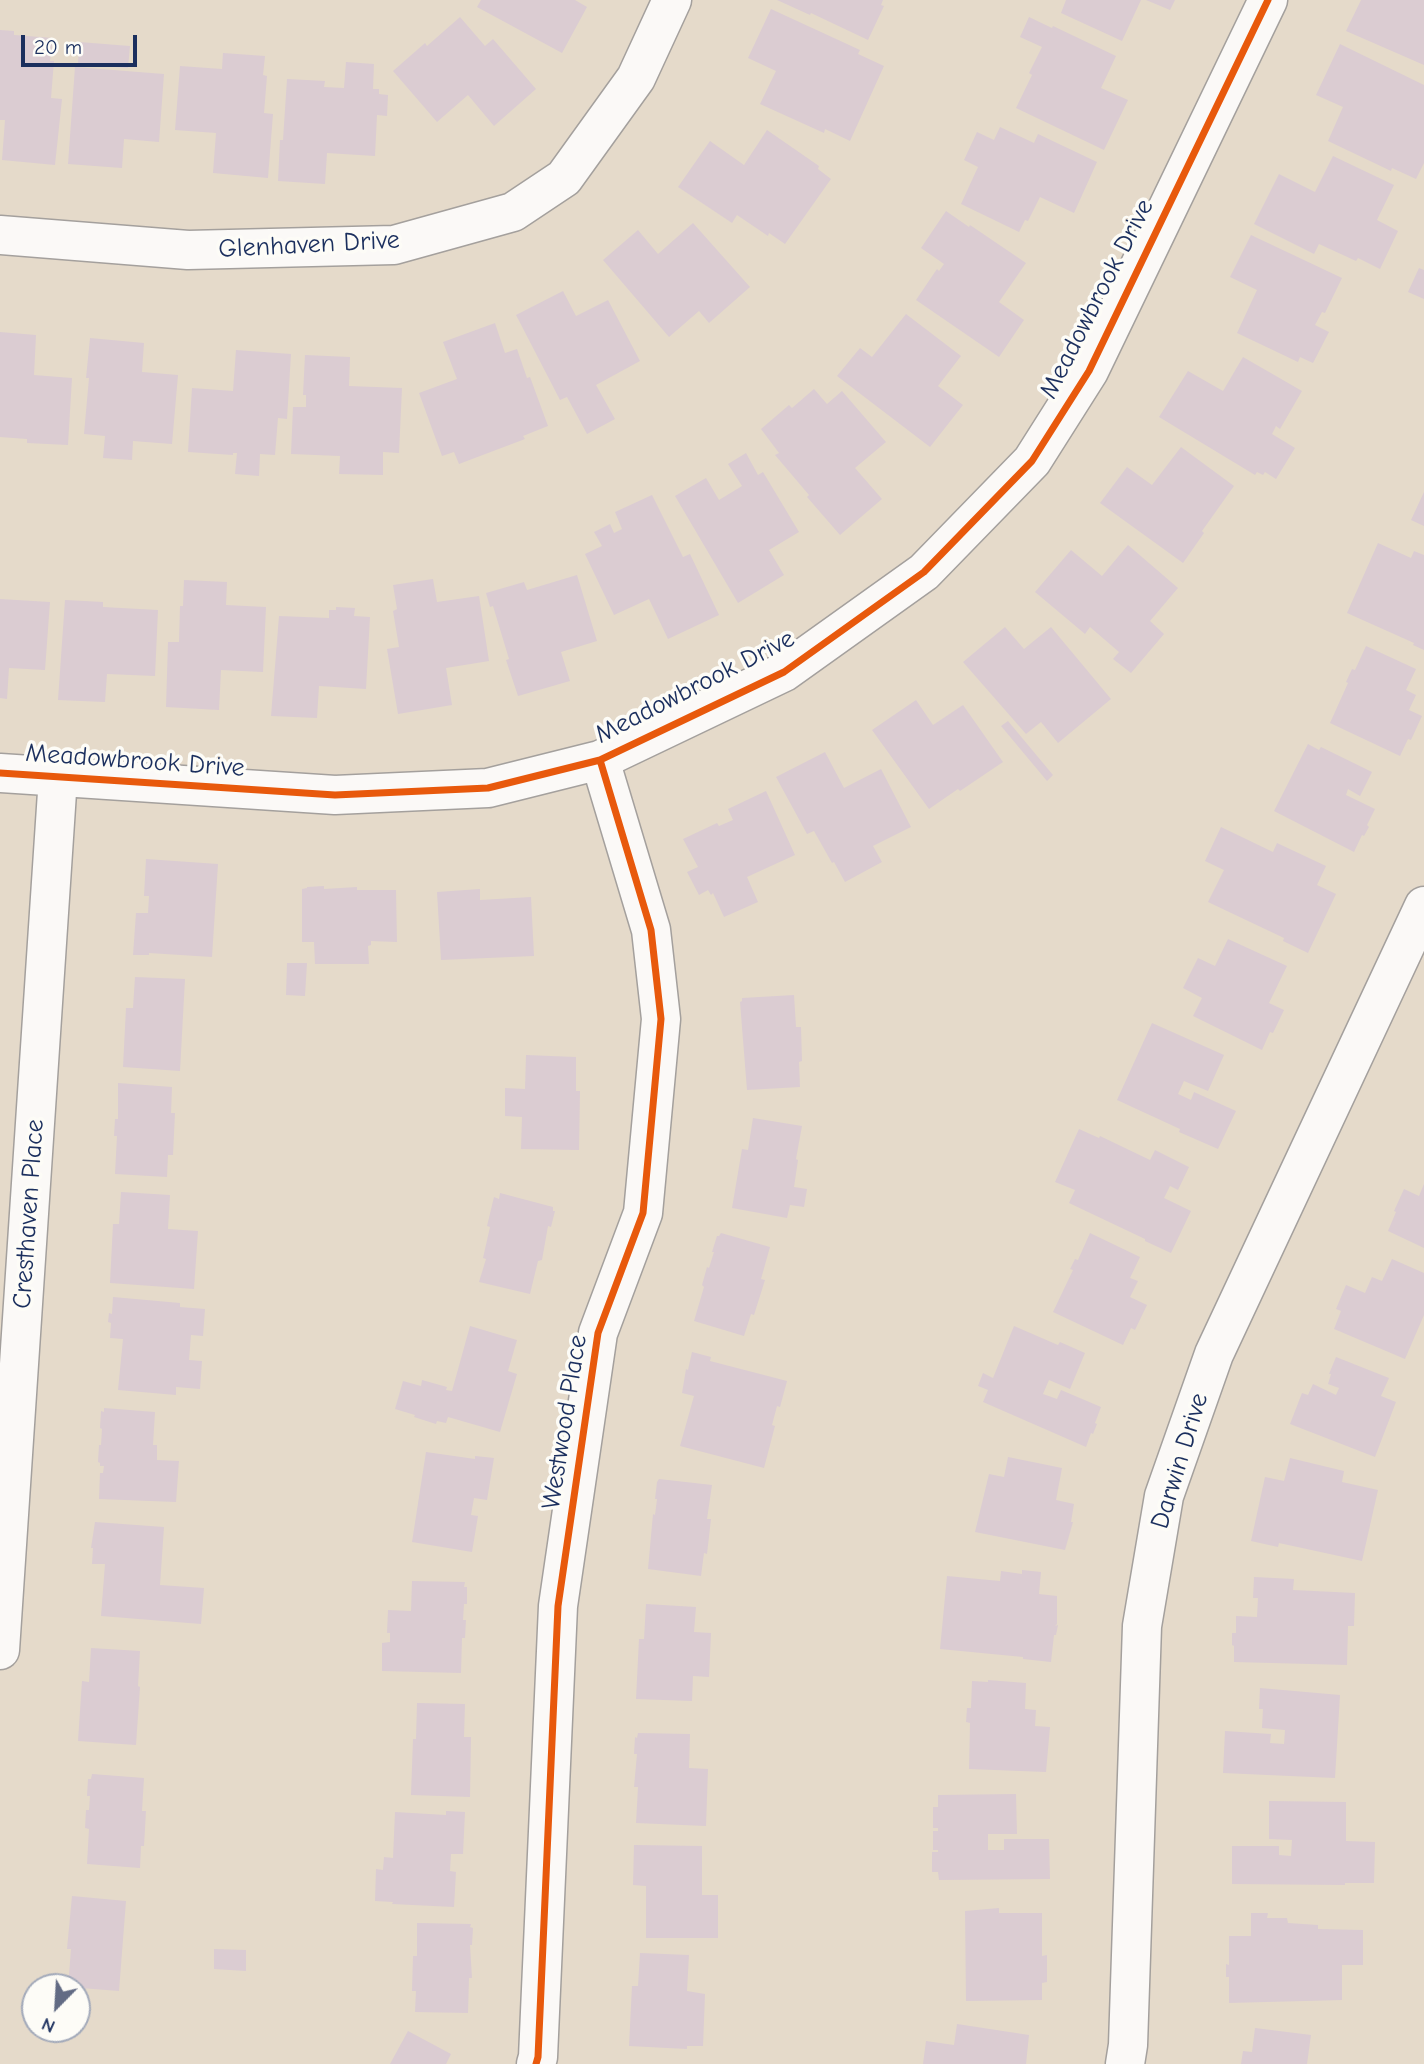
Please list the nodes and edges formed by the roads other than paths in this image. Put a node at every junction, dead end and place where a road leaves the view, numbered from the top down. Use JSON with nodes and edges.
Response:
{"nodes":[{"id":1,"x":672,"y":0,"type":"edge"},
{"id":2,"x":1268,"y":0,"type":"edge"},
{"id":3,"x":0,"y":235,"type":"edge"},
{"id":4,"x":600,"y":760,"type":"junction"},
{"id":5,"x":0,"y":773,"type":"edge"},
{"id":6,"x":58,"y":777,"type":"junction"},
{"id":7,"x":1424,"y":906,"type":"edge"},
{"id":8,"x":0,"y":1650,"type":"edge"},
{"id":9,"x":536,"y":2064,"type":"edge"},
{"id":10,"x":1125,"y":2064,"type":"edge"}],
"edges":[{"from":1,"to":3,"type":"street","name":"Glenhaven Drive"},
{"from":2,"to":4,"type":"street","name":"Meadowbrook Drive"},
{"from":4,"to":6,"type":"street","name":"Meadowbrook Drive"},
{"from":4,"to":9,"type":"street","name":"Westwood Place"},
{"from":5,"to":6,"type":"street","name":"Meadowbrook Drive"},
{"from":6,"to":8,"type":"street","name":"Cresthaven Place"},
{"from":7,"to":10,"type":"street","name":"Darwin Drive"}]}
